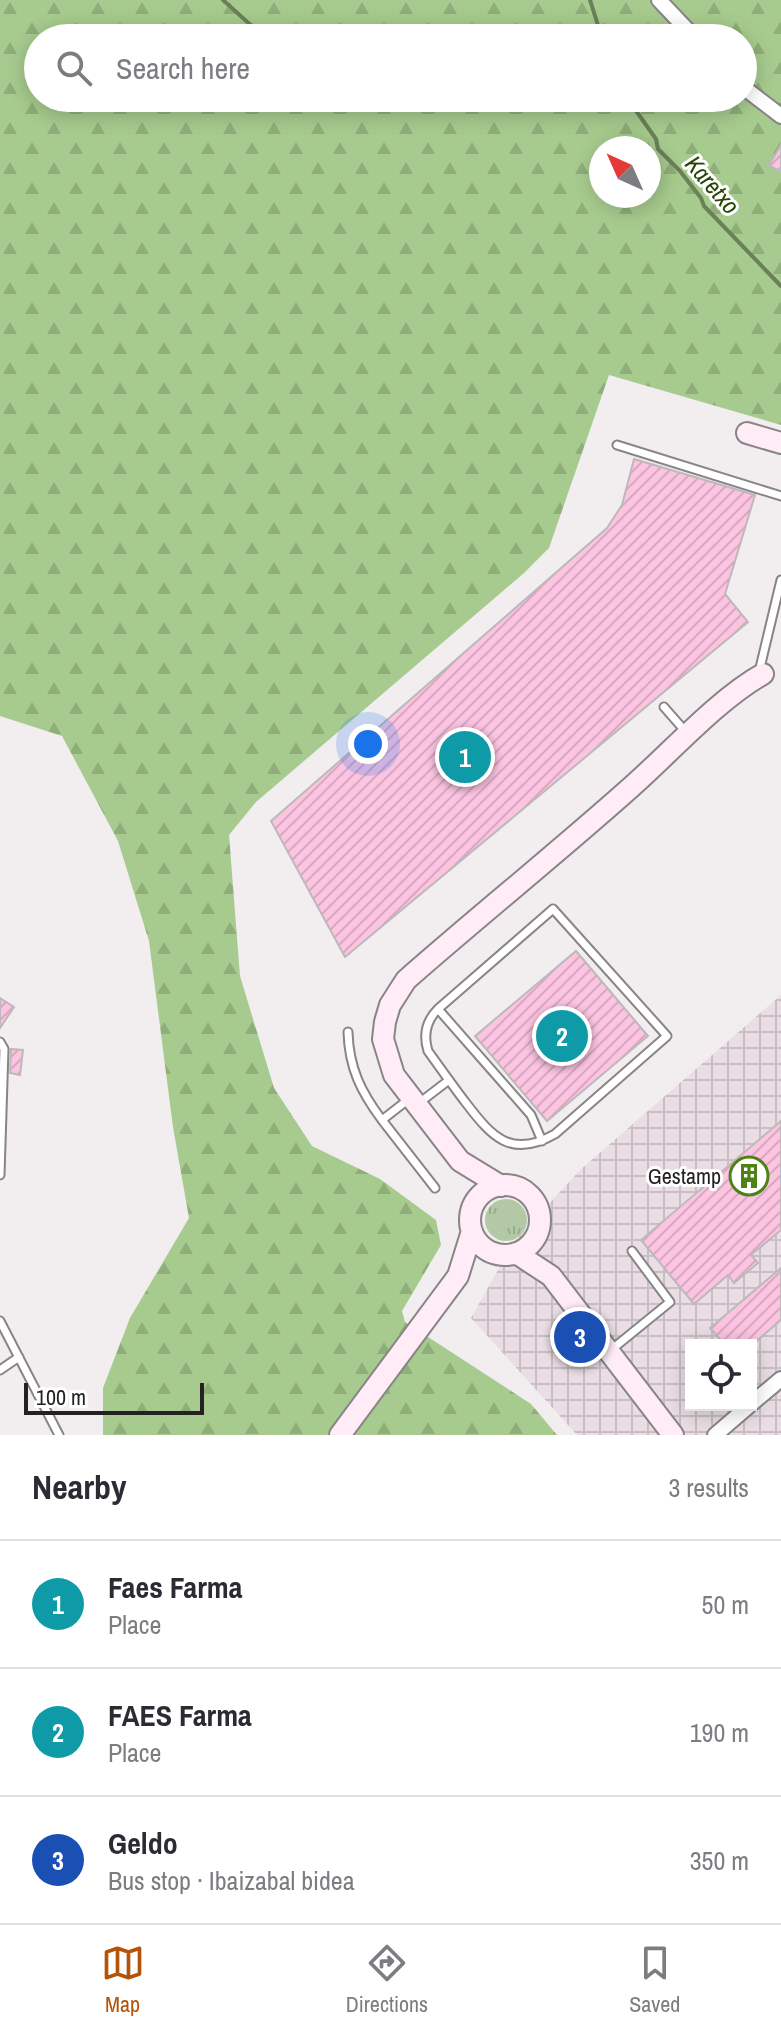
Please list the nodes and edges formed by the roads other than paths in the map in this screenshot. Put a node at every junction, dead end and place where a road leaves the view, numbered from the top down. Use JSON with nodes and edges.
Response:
{"nodes":[{"id":1,"x":659,"y":0,"type":"edge"},
{"id":2,"x":682,"y":24,"type":"edge"},
{"id":3,"x":757,"y":98,"type":"edge"},
{"id":4,"x":781,"y":116,"type":"edge"},
{"id":5,"x":747,"y":433,"type":"dead end"},
{"id":6,"x":781,"y":443,"type":"edge"},
{"id":7,"x":617,"y":445,"type":"dead end"},
{"id":8,"x":781,"y":496,"type":"edge"},
{"id":9,"x":781,"y":580,"type":"edge"},
{"id":10,"x":760,"y":676,"type":"joint"},
{"id":11,"x":664,"y":707,"type":"dead end"},
{"id":12,"x":689,"y":736,"type":"junction"},
{"id":13,"x":438,"y":1009,"type":"junction"},
{"id":14,"x":348,"y":1032,"type":"dead end"},
{"id":15,"x":0,"y":1042,"type":"edge"},
{"id":16,"x":449,"y":1080,"type":"junction"},
{"id":17,"x":414,"y":1101,"type":"junction"},
{"id":18,"x":382,"y":1120,"type":"junction"},
{"id":19,"x":542,"y":1141,"type":"junction"},
{"id":20,"x":460,"y":1161,"type":"junction"},
{"id":21,"x":0,"y":1175,"type":"edge"},
{"id":22,"x":501,"y":1186,"type":"junction"},
{"id":23,"x":435,"y":1188,"type":"dead end"},
{"id":24,"x":473,"y":1208,"type":"junction"},
{"id":25,"x":472,"y":1231,"type":"junction"},
{"id":26,"x":538,"y":1232,"type":"junction"},
{"id":27,"x":632,"y":1251,"type":"dead end"},
{"id":28,"x":493,"y":1253,"type":"junction"},
{"id":29,"x":516,"y":1253,"type":"junction"},
{"id":30,"x":458,"y":1276,"type":"junction"},
{"id":31,"x":551,"y":1276,"type":"junction"},
{"id":32,"x":0,"y":1321,"type":"edge"},
{"id":33,"x":609,"y":1352,"type":"junction"},
{"id":34,"x":19,"y":1357,"type":"junction"},
{"id":35,"x":0,"y":1370,"type":"edge"},
{"id":36,"x":781,"y":1379,"type":"edge"},
{"id":37,"x":757,"y":1399,"type":"edge"},
{"id":38,"x":743,"y":1411,"type":"edge"},
{"id":39,"x":59,"y":1435,"type":"edge"},
{"id":40,"x":340,"y":1435,"type":"edge"},
{"id":41,"x":673,"y":1435,"type":"edge"},
{"id":42,"x":715,"y":1435,"type":"edge"}],
"edges":[{"from":1,"to":2,"type":"street"},
{"from":3,"to":4,"type":"street"},
{"from":5,"to":6,"type":"street"},
{"from":7,"to":8,"type":"lane"},
{"from":9,"to":10,"type":"lane"},
{"from":10,"to":12,"type":"street"},
{"from":11,"to":12,"type":"lane"},
{"from":12,"to":17,"type":"street"},
{"from":13,"to":16,"type":"lane"},
{"from":13,"to":19,"type":"lane"},
{"from":13,"to":19,"type":"lane"},
{"from":14,"to":18,"type":"lane"},
{"from":15,"to":21,"type":"lane"},
{"from":16,"to":17,"type":"lane"},
{"from":16,"to":19,"type":"lane"},
{"from":17,"to":18,"type":"lane"},
{"from":17,"to":20,"type":"street"},
{"from":18,"to":23,"type":"lane"},
{"from":20,"to":22,"type":"street"},
{"from":20,"to":24,"type":"street"},
{"from":22,"to":24,"type":"street"},
{"from":22,"to":26,"type":"street"},
{"from":24,"to":25,"type":"street"},
{"from":25,"to":28,"type":"street"},
{"from":25,"to":30,"type":"street"},
{"from":26,"to":29,"type":"street"},
{"from":26,"to":31,"type":"street"},
{"from":27,"to":33,"type":"lane"},
{"from":28,"to":29,"type":"street"},
{"from":28,"to":30,"type":"street"},
{"from":29,"to":31,"type":"street"},
{"from":30,"to":40,"type":"street"},
{"from":31,"to":33,"type":"street"},
{"from":32,"to":34,"type":"lane"},
{"from":33,"to":41,"type":"street"},
{"from":34,"to":35,"type":"lane"},
{"from":34,"to":39,"type":"lane"},
{"from":36,"to":37,"type":"street"},
{"from":38,"to":42,"type":"street"}]}
